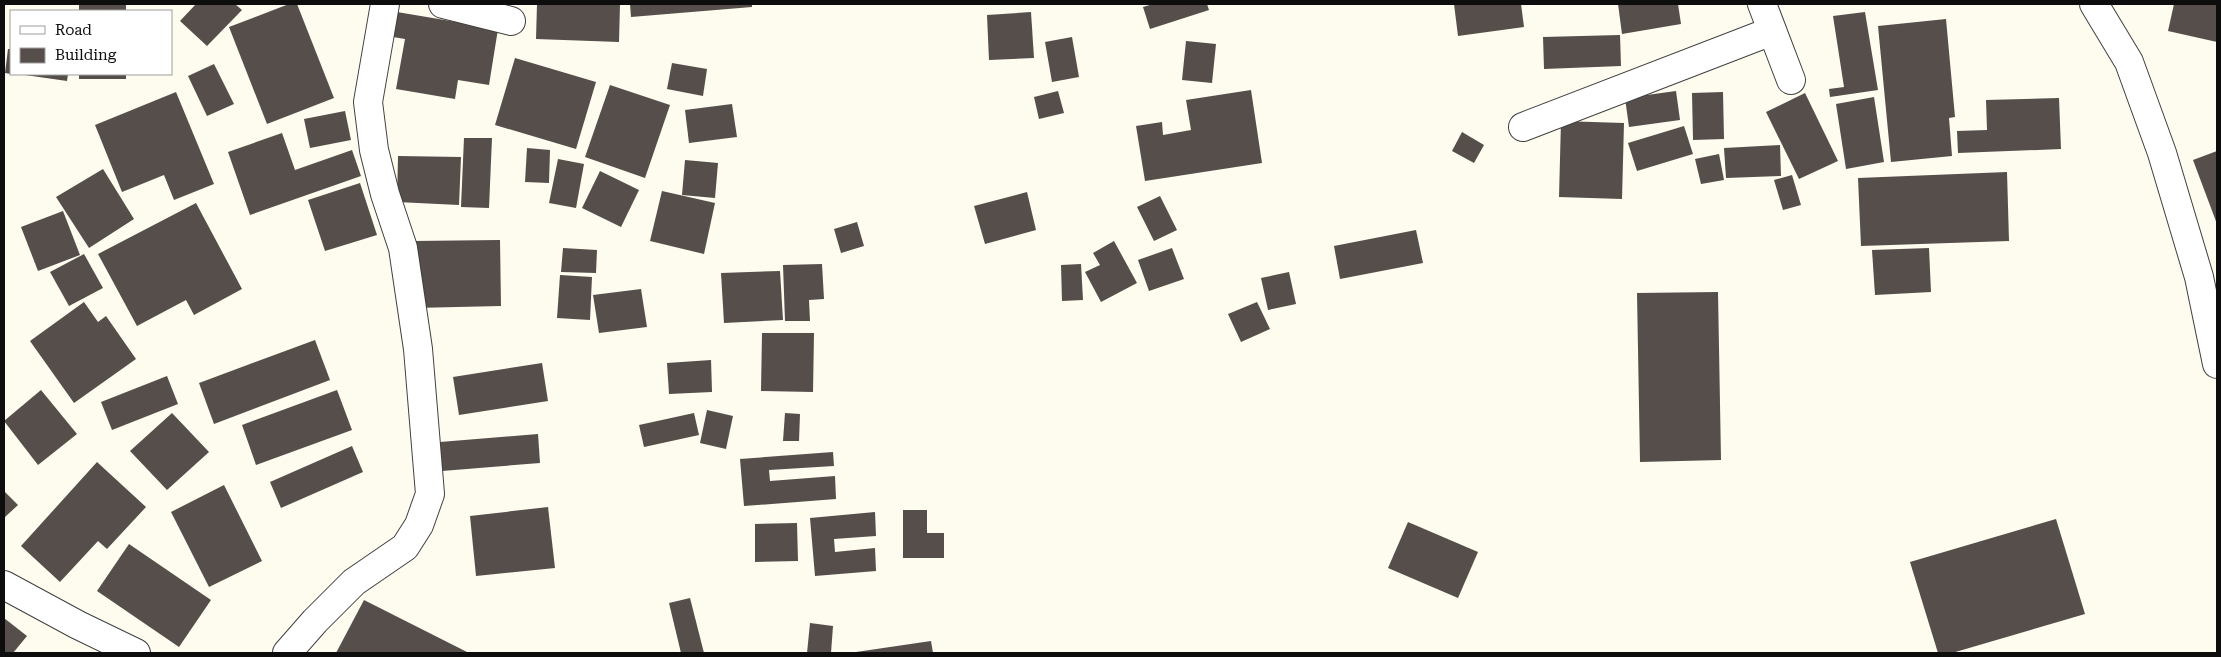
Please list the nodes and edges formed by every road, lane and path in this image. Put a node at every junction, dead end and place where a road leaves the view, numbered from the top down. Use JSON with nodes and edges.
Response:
{"nodes":[{"id":1,"x":384,"y":4,"type":"edge"},
{"id":2,"x":443,"y":4,"type":"edge"},
{"id":3,"x":1762,"y":4,"type":"edge"},
{"id":4,"x":2094,"y":4,"type":"edge"},
{"id":5,"x":511,"y":21,"type":"dead end"},
{"id":6,"x":1772,"y":30,"type":"junction"},
{"id":7,"x":1791,"y":80,"type":"dead end"},
{"id":8,"x":1523,"y":127,"type":"dead end"},
{"id":9,"x":2217,"y":364,"type":"edge"},
{"id":10,"x":4,"y":585,"type":"edge"},
{"id":11,"x":136,"y":653,"type":"edge"},
{"id":12,"x":287,"y":653,"type":"edge"}],
"edges":[{"from":1,"to":12,"type":"street"},
{"from":2,"to":5,"type":"street"},
{"from":3,"to":6,"type":"street"},
{"from":4,"to":9,"type":"street"},
{"from":6,"to":7,"type":"street"},
{"from":6,"to":8,"type":"street"},
{"from":10,"to":11,"type":"street"}]}
